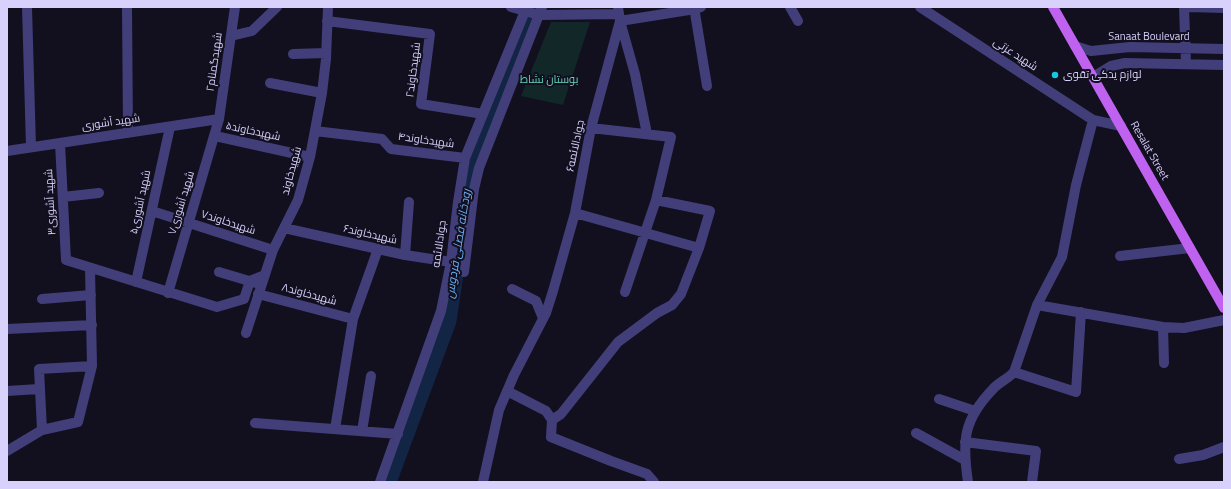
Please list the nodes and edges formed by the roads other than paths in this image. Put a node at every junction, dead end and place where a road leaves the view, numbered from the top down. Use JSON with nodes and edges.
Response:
{"nodes":[{"id":1,"x":27,"y":7,"type":"edge"},
{"id":2,"x":127,"y":7,"type":"edge"},
{"id":3,"x":234,"y":7,"type":"edge"},
{"id":4,"x":276,"y":7,"type":"edge"},
{"id":5,"x":328,"y":7,"type":"edge"},
{"id":6,"x":511,"y":7,"type":"edge"},
{"id":7,"x":790,"y":7,"type":"edge"},
{"id":8,"x":920,"y":7,"type":"edge"},
{"id":9,"x":1053,"y":7,"type":"edge"},
{"id":10,"x":1184,"y":7,"type":"edge"},
{"id":11,"x":1189,"y":7,"type":"edge"},
{"id":12,"x":697,"y":8,"type":"edge"},
{"id":13,"x":1224,"y":8,"type":"edge"},
{"id":14,"x":525,"y":11,"type":"junction"},
{"id":15,"x":540,"y":11,"type":"edge"},
{"id":16,"x":619,"y":14,"type":"edge"},
{"id":17,"x":327,"y":20,"type":"junction"},
{"id":18,"x":798,"y":21,"type":"dead end"},
{"id":19,"x":231,"y":36,"type":"junction"},
{"id":20,"x":1075,"y":46,"type":"junction"},
{"id":21,"x":1185,"y":48,"type":"junction"},
{"id":22,"x":1224,"y":49,"type":"edge"},
{"id":23,"x":326,"y":53,"type":"junction"},
{"id":24,"x":293,"y":54,"type":"dead end"},
{"id":25,"x":1186,"y":64,"type":"junction"},
{"id":26,"x":1224,"y":65,"type":"edge"},
{"id":27,"x":1093,"y":77,"type":"junction"},
{"id":28,"x":270,"y":83,"type":"dead end"},
{"id":29,"x":706,"y":86,"type":"dead end"},
{"id":30,"x":322,"y":93,"type":"junction"},
{"id":31,"x":483,"y":114,"type":"junction"},
{"id":32,"x":220,"y":119,"type":"junction"},
{"id":33,"x":1093,"y":120,"type":"junction"},
{"id":34,"x":1121,"y":126,"type":"junction"},
{"id":35,"x":170,"y":127,"type":"junction"},
{"id":36,"x":591,"y":128,"type":"junction"},
{"id":37,"x":315,"y":131,"type":"junction"},
{"id":38,"x":128,"y":133,"type":"junction"},
{"id":39,"x":647,"y":134,"type":"junction"},
{"id":40,"x":214,"y":136,"type":"junction"},
{"id":41,"x":60,"y":143,"type":"junction"},
{"id":42,"x":31,"y":148,"type":"junction"},
{"id":43,"x":7,"y":151,"type":"edge"},
{"id":44,"x":310,"y":157,"type":"junction"},
{"id":45,"x":465,"y":158,"type":"junction"},
{"id":46,"x":99,"y":193,"type":"dead end"},
{"id":47,"x":63,"y":197,"type":"junction"},
{"id":48,"x":656,"y":200,"type":"junction"},
{"id":49,"x":409,"y":202,"type":"dead end"},
{"id":50,"x":152,"y":211,"type":"junction"},
{"id":51,"x":574,"y":213,"type":"junction"},
{"id":52,"x":189,"y":223,"type":"junction"},
{"id":53,"x":284,"y":228,"type":"junction"},
{"id":54,"x":645,"y":232,"type":"junction"},
{"id":55,"x":699,"y":248,"type":"junction"},
{"id":56,"x":1190,"y":248,"type":"junction"},
{"id":57,"x":378,"y":249,"type":"junction"},
{"id":58,"x":273,"y":250,"type":"junction"},
{"id":59,"x":405,"y":255,"type":"junction"},
{"id":60,"x":1120,"y":256,"type":"dead end"},
{"id":61,"x":451,"y":262,"type":"junction"},
{"id":62,"x":90,"y":268,"type":"junction"},
{"id":63,"x":219,"y":272,"type":"dead end"},
{"id":64,"x":464,"y":272,"type":"dead end"},
{"id":65,"x":250,"y":281,"type":"junction"},
{"id":66,"x":136,"y":282,"type":"junction"},
{"id":67,"x":262,"y":284,"type":"junction"},
{"id":68,"x":512,"y":290,"type":"dead end"},
{"id":69,"x":625,"y":292,"type":"dead end"},
{"id":70,"x":168,"y":293,"type":"junction"},
{"id":71,"x":91,"y":295,"type":"junction"},
{"id":72,"x":42,"y":299,"type":"dead end"},
{"id":73,"x":1036,"y":305,"type":"junction"},
{"id":74,"x":1224,"y":308,"type":"edge"},
{"id":75,"x":1081,"y":312,"type":"junction"},
{"id":76,"x":544,"y":318,"type":"junction"},
{"id":77,"x":353,"y":319,"type":"junction"},
{"id":78,"x":1224,"y":320,"type":"edge"},
{"id":79,"x":92,"y":325,"type":"junction"},
{"id":80,"x":1163,"y":327,"type":"junction"},
{"id":81,"x":7,"y":329,"type":"edge"},
{"id":82,"x":246,"y":333,"type":"dead end"},
{"id":83,"x":1164,"y":363,"type":"dead end"},
{"id":84,"x":92,"y":366,"type":"junction"},
{"id":85,"x":1014,"y":372,"type":"junction"},
{"id":86,"x":371,"y":376,"type":"dead end"},
{"id":87,"x":39,"y":389,"type":"junction"},
{"id":88,"x":7,"y":391,"type":"edge"},
{"id":89,"x":507,"y":391,"type":"junction"},
{"id":90,"x":939,"y":399,"type":"dead end"},
{"id":91,"x":975,"y":411,"type":"junction"},
{"id":92,"x":552,"y":420,"type":"junction"},
{"id":93,"x":255,"y":423,"type":"dead end"},
{"id":94,"x":335,"y":428,"type":"junction"},
{"id":95,"x":42,"y":430,"type":"junction"},
{"id":96,"x":362,"y":431,"type":"junction"},
{"id":97,"x":916,"y":433,"type":"dead end"},
{"id":98,"x":398,"y":434,"type":"junction"},
{"id":99,"x":964,"y":442,"type":"junction"},
{"id":100,"x":1224,"y":447,"type":"edge"},
{"id":101,"x":7,"y":451,"type":"edge"},
{"id":102,"x":1179,"y":459,"type":"dead end"},
{"id":103,"x":965,"y":460,"type":"junction"},
{"id":104,"x":380,"y":482,"type":"edge"},
{"id":105,"x":483,"y":482,"type":"edge"},
{"id":106,"x":654,"y":482,"type":"edge"},
{"id":107,"x":968,"y":482,"type":"edge"},
{"id":108,"x":1032,"y":482,"type":"edge"}],
"edges":[{"from":1,"to":42,"type":"street"},
{"from":2,"to":38,"type":"street"},
{"from":3,"to":19,"type":"street","name":"شهیدگمنام۲"},
{"from":4,"to":19,"type":"street"},
{"from":5,"to":17,"type":"street","name":"شهیدخاوند"},
{"from":6,"to":14,"type":"street"},
{"from":7,"to":18,"type":"street"},
{"from":8,"to":33,"type":"street","name":"شهید عزتی"},
{"from":9,"to":20,"type":"main road","name":"Resalat Street"},
{"from":10,"to":21,"type":"street"},
{"from":11,"to":13,"type":"street"},
{"from":12,"to":16,"type":"street"},
{"from":12,"to":29,"type":"street"},
{"from":14,"to":15,"type":"street"},
{"from":14,"to":31,"type":"street","name":"جوادالائمه"},
{"from":15,"to":16,"type":"street"},
{"from":15,"to":64,"type":"street"},
{"from":16,"to":36,"type":"street","name":"جوادالائمه۶"},
{"from":16,"to":39,"type":"street"},
{"from":17,"to":23,"type":"street","name":"شهیدخاوند"},
{"from":17,"to":31,"type":"street","name":"شهیدخاوند۲"},
{"from":19,"to":32,"type":"street","name":"شهیدگمنام۲"},
{"from":20,"to":21,"type":"street","name":"Sanaat Boulevard"},
{"from":20,"to":27,"type":"main road","name":"Resalat Street"},
{"from":21,"to":22,"type":"street","name":"Sanaat Boulevard"},
{"from":21,"to":25,"type":"street"},
{"from":23,"to":24,"type":"street"},
{"from":23,"to":30,"type":"street","name":"شهیدخاوند"},
{"from":25,"to":26,"type":"street"},
{"from":25,"to":27,"type":"street"},
{"from":27,"to":34,"type":"main road","name":"Resalat Street"},
{"from":28,"to":30,"type":"street"},
{"from":30,"to":37,"type":"street","name":"شهیدخاوند"},
{"from":31,"to":45,"type":"street","name":"جوادالائمه"},
{"from":32,"to":35,"type":"street","name":"شهید آشوری"},
{"from":32,"to":40,"type":"street","name":"شهید آشوری۷"},
{"from":33,"to":34,"type":"street","name":"شهید عزتی"},
{"from":33,"to":73,"type":"street"},
{"from":34,"to":56,"type":"main road","name":"Resalat Street"},
{"from":35,"to":38,"type":"street","name":"شهید آشوری"},
{"from":35,"to":50,"type":"street","name":"شهید آشوری۵"},
{"from":36,"to":39,"type":"street"},
{"from":36,"to":51,"type":"street","name":"جوادالائمه۶"},
{"from":37,"to":44,"type":"street","name":"شهیدخاوند"},
{"from":37,"to":45,"type":"street","name":"شهیدخاوند۴"},
{"from":38,"to":41,"type":"street","name":"شهید آشوری"},
{"from":39,"to":48,"type":"street"},
{"from":40,"to":44,"type":"street","name":"شهیدخاوند۵"},
{"from":40,"to":52,"type":"street","name":"شهید آشوری۷"},
{"from":41,"to":42,"type":"street","name":"شهید آشوری"},
{"from":41,"to":47,"type":"street","name":"شهید آشوری۳"},
{"from":42,"to":43,"type":"street","name":"شهید آشوری"},
{"from":44,"to":53,"type":"street","name":"شهیدخاوند"},
{"from":45,"to":61,"type":"street","name":"جوادالائمه"},
{"from":46,"to":47,"type":"street"},
{"from":47,"to":62,"type":"street","name":"شهید آشوری۳"},
{"from":48,"to":54,"type":"street"},
{"from":48,"to":55,"type":"street"},
{"from":49,"to":59,"type":"street"},
{"from":50,"to":52,"type":"street","name":"شهیدخاوند۷"},
{"from":50,"to":66,"type":"street","name":"شهید آشوری۵"},
{"from":51,"to":54,"type":"street"},
{"from":51,"to":76,"type":"street","name":"جوادالائمه۶"},
{"from":52,"to":58,"type":"street","name":"شهیدخاوند۷"},
{"from":52,"to":70,"type":"street","name":"شهید آشوری۷"},
{"from":53,"to":57,"type":"street","name":"شهیدخاوند۶"},
{"from":53,"to":58,"type":"street","name":"شهیدخاوند"},
{"from":54,"to":55,"type":"street"},
{"from":54,"to":69,"type":"street"},
{"from":55,"to":92,"type":"street"},
{"from":56,"to":60,"type":"street"},
{"from":56,"to":74,"type":"main road","name":"Resalat Street"},
{"from":57,"to":59,"type":"street","name":"شهیدخاوند۶"},
{"from":57,"to":77,"type":"street"},
{"from":58,"to":67,"type":"street","name":"شهیدخاوند"},
{"from":59,"to":61,"type":"street","name":"شهیدخاوند۶"},
{"from":61,"to":98,"type":"street","name":"جوادالائمه"},
{"from":62,"to":66,"type":"street"},
{"from":62,"to":71,"type":"street"},
{"from":63,"to":65,"type":"street"},
{"from":65,"to":67,"type":"street"},
{"from":65,"to":70,"type":"street"},
{"from":66,"to":70,"type":"street"},
{"from":67,"to":77,"type":"street","name":"شهیدخاوند۸"},
{"from":67,"to":82,"type":"street","name":"شهیدخاوند"},
{"from":68,"to":76,"type":"street"},
{"from":71,"to":72,"type":"street"},
{"from":71,"to":79,"type":"street"},
{"from":73,"to":75,"type":"street"},
{"from":73,"to":85,"type":"street"},
{"from":75,"to":80,"type":"street"},
{"from":75,"to":85,"type":"street"},
{"from":76,"to":89,"type":"street","name":"جوادالائمه۶"},
{"from":77,"to":94,"type":"street"},
{"from":78,"to":80,"type":"street"},
{"from":79,"to":81,"type":"street"},
{"from":79,"to":84,"type":"street"},
{"from":80,"to":83,"type":"street"},
{"from":84,"to":87,"type":"street"},
{"from":84,"to":95,"type":"street"},
{"from":85,"to":91,"type":"street"},
{"from":86,"to":96,"type":"street"},
{"from":87,"to":88,"type":"street"},
{"from":87,"to":95,"type":"street"},
{"from":89,"to":92,"type":"street"},
{"from":89,"to":105,"type":"street","name":"جوادالائمه۶"},
{"from":90,"to":91,"type":"street"},
{"from":91,"to":99,"type":"street"},
{"from":92,"to":106,"type":"street"},
{"from":93,"to":94,"type":"street"},
{"from":94,"to":96,"type":"street"},
{"from":95,"to":101,"type":"street"},
{"from":96,"to":98,"type":"street"},
{"from":97,"to":103,"type":"street"},
{"from":98,"to":104,"type":"street","name":"جوادالائمه"},
{"from":99,"to":103,"type":"street"},
{"from":99,"to":108,"type":"street"},
{"from":100,"to":102,"type":"street"},
{"from":103,"to":107,"type":"street"}]}
